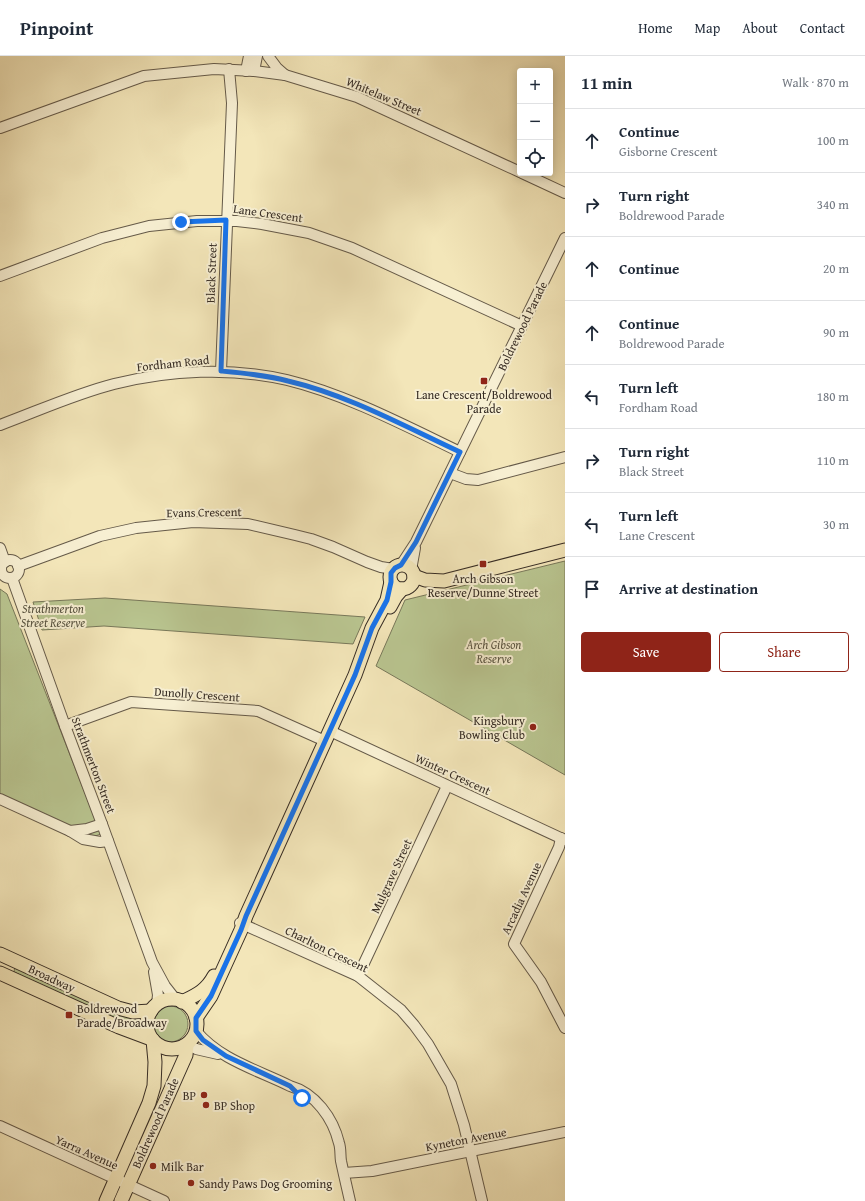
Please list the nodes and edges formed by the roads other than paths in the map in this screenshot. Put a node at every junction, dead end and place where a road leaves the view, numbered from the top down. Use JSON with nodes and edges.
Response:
{"nodes":[{"id":1,"x":249,"y":56,"type":"edge"},
{"id":2,"x":257,"y":56,"type":"edge"},
{"id":3,"x":268,"y":56,"type":"edge"},
{"id":4,"x":241,"y":70,"type":"junction"},
{"id":5,"x":285,"y":75,"type":"junction"},
{"id":6,"x":0,"y":128,"type":"edge"},
{"id":7,"x":517,"y":171,"type":"edge"},
{"id":8,"x":528,"y":176,"type":"edge"},
{"id":9,"x":565,"y":193,"type":"edge"},
{"id":10,"x":226,"y":220,"type":"junction"},
{"id":11,"x":565,"y":238,"type":"edge"},
{"id":12,"x":0,"y":276,"type":"edge"},
{"id":13,"x":522,"y":326,"type":"junction"},
{"id":14,"x":221,"y":371,"type":"junction"},
{"id":15,"x":0,"y":424,"type":"edge"},
{"id":16,"x":460,"y":452,"type":"junction"},
{"id":17,"x":565,"y":457,"type":"edge"},
{"id":18,"x":450,"y":473,"type":"junction"},
{"id":19,"x":0,"y":548,"type":"edge"},
{"id":20,"x":565,"y":550,"type":"edge"},
{"id":21,"x":5,"y":562,"type":"junction"},
{"id":22,"x":18,"y":566,"type":"junction"},
{"id":23,"x":401,"y":577,"type":"junction"},
{"id":24,"x":12,"y":578,"type":"junction"},
{"id":25,"x":65,"y":726,"type":"junction"},
{"id":26,"x":328,"y":736,"type":"junction"},
{"id":27,"x":447,"y":786,"type":"junction"},
{"id":28,"x":0,"y":799,"type":"edge"},
{"id":29,"x":102,"y":824,"type":"junction"},
{"id":30,"x":70,"y":831,"type":"junction"},
{"id":31,"x":563,"y":839,"type":"edge"},
{"id":32,"x":108,"y":841,"type":"junction"},
{"id":33,"x":243,"y":921,"type":"junction"},
{"id":34,"x":3,"y":955,"type":"edge"},
{"id":35,"x":152,"y":962,"type":"junction"},
{"id":36,"x":5,"y":975,"type":"edge"},
{"id":37,"x":358,"y":976,"type":"junction"},
{"id":38,"x":179,"y":1001,"type":"junction"},
{"id":39,"x":154,"y":1008,"type":"junction"},
{"id":40,"x":196,"y":1018,"type":"junction"},
{"id":41,"x":565,"y":1028,"type":"edge"},
{"id":42,"x":196,"y":1031,"type":"junction"},
{"id":43,"x":152,"y":1040,"type":"junction"},
{"id":44,"x":187,"y":1044,"type":"junction"},
{"id":45,"x":226,"y":1056,"type":"junction"},
{"id":46,"x":154,"y":1109,"type":"junction"},
{"id":47,"x":0,"y":1126,"type":"edge"},
{"id":48,"x":565,"y":1132,"type":"edge"},
{"id":49,"x":470,"y":1151,"type":"junction"},
{"id":50,"x":344,"y":1177,"type":"junction"},
{"id":51,"x":116,"y":1179,"type":"junction"},
{"id":52,"x":128,"y":1185,"type":"junction"},
{"id":53,"x":106,"y":1201,"type":"edge"},
{"id":54,"x":121,"y":1201,"type":"edge"},
{"id":55,"x":164,"y":1201,"type":"edge"},
{"id":56,"x":350,"y":1201,"type":"edge"},
{"id":57,"x":482,"y":1201,"type":"edge"}],
"edges":[{"from":1,"to":4,"type":"street","name":"Black Street"},
{"from":2,"to":4,"type":"street","name":"Black Street"},
{"from":3,"to":5,"type":"street"},
{"from":4,"to":5,"type":"street","name":"Whitelaw Street"},
{"from":4,"to":6,"type":"street","name":"Whitelaw Street"},
{"from":4,"to":10,"type":"street","name":"Black Street"},
{"from":5,"to":7,"type":"street","name":"Whitelaw Street"},
{"from":8,"to":9,"type":"street","name":"Whitelaw Street"},
{"from":10,"to":12,"type":"street","name":"Lane Crescent"},
{"from":10,"to":13,"type":"street","name":"Lane Crescent"},
{"from":10,"to":14,"type":"street","name":"Black Street"},
{"from":11,"to":13,"type":"street","name":"Boldrewood Parade"},
{"from":13,"to":16,"type":"street","name":"Boldrewood Parade"},
{"from":14,"to":15,"type":"street","name":"Fordham Road"},
{"from":14,"to":16,"type":"street","name":"Fordham Road"},
{"from":16,"to":18,"type":"street","name":"Boldrewood Parade"},
{"from":17,"to":18,"type":"street"},
{"from":18,"to":23,"type":"street","name":"Boldrewood Parade"},
{"from":19,"to":21,"type":"street"},
{"from":20,"to":23,"type":"main road"},
{"from":21,"to":22,"type":"street"},
{"from":21,"to":24,"type":"street"},
{"from":22,"to":23,"type":"street","name":"Evans Crescent"},
{"from":22,"to":24,"type":"street"},
{"from":23,"to":26,"type":"main road","name":"Boldrewood Parade"},
{"from":24,"to":25,"type":"street","name":"Strathmerton Street"},
{"from":25,"to":26,"type":"street","name":"Dunolly Crescent"},
{"from":25,"to":29,"type":"street","name":"Strathmerton Street"},
{"from":26,"to":27,"type":"street","name":"Winter Crescent"},
{"from":26,"to":33,"type":"main road","name":"Boldrewood Parade"},
{"from":27,"to":31,"type":"street","name":"Winter Crescent"},
{"from":27,"to":37,"type":"street","name":"Mulgrave Street"},
{"from":28,"to":30,"type":"street"},
{"from":29,"to":30,"type":"street"},
{"from":29,"to":32,"type":"street","name":"Strathmerton Street"},
{"from":30,"to":32,"type":"street"},
{"from":31,"to":41,"type":"street","name":"Arcadia Avenue"},
{"from":32,"to":35,"type":"street","name":"Strathmerton Street"},
{"from":33,"to":37,"type":"street","name":"Charlton Crescent"},
{"from":33,"to":38,"type":"main road","name":"Boldrewood Parade"},
{"from":33,"to":40,"type":"main road","name":"Boldrewood Parade"},
{"from":34,"to":36,"type":"main road"},
{"from":34,"to":39,"type":"main road","name":"Broadway"},
{"from":35,"to":38,"type":"street","name":"Strathmerton Street"},
{"from":35,"to":39,"type":"street","name":"Strathmerton Street"},
{"from":36,"to":43,"type":"main road","name":"Broadway"},
{"from":37,"to":49,"type":"street","name":"Charlton Crescent"},
{"from":38,"to":39,"type":"main road"},
{"from":38,"to":40,"type":"main road"},
{"from":39,"to":43,"type":"main road"},
{"from":40,"to":42,"type":"main road"},
{"from":42,"to":44,"type":"main road"},
{"from":42,"to":45,"type":"street"},
{"from":43,"to":44,"type":"main road"},
{"from":43,"to":46,"type":"main road","name":"Boldrewood Parade"},
{"from":44,"to":45,"type":"street"},
{"from":44,"to":46,"type":"main road","name":"Boldrewood Parade"},
{"from":45,"to":50,"type":"street"},
{"from":46,"to":51,"type":"main road","name":"Boldrewood Parade"},
{"from":46,"to":52,"type":"main road","name":"Boldrewood Parade"},
{"from":47,"to":51,"type":"street","name":"Yarra Avenue"},
{"from":48,"to":49,"type":"street","name":"Kyneton Avenue"},
{"from":49,"to":50,"type":"street","name":"Kyneton Avenue"},
{"from":49,"to":57,"type":"street","name":"Charlton Crescent"},
{"from":50,"to":56,"type":"street"},
{"from":51,"to":52,"type":"street","name":"Yarra Avenue"},
{"from":51,"to":53,"type":"main road","name":"Boldrewood Parade"},
{"from":52,"to":54,"type":"main road","name":"Boldrewood Parade"},
{"from":52,"to":55,"type":"street","name":"Yarra Avenue"}]}
